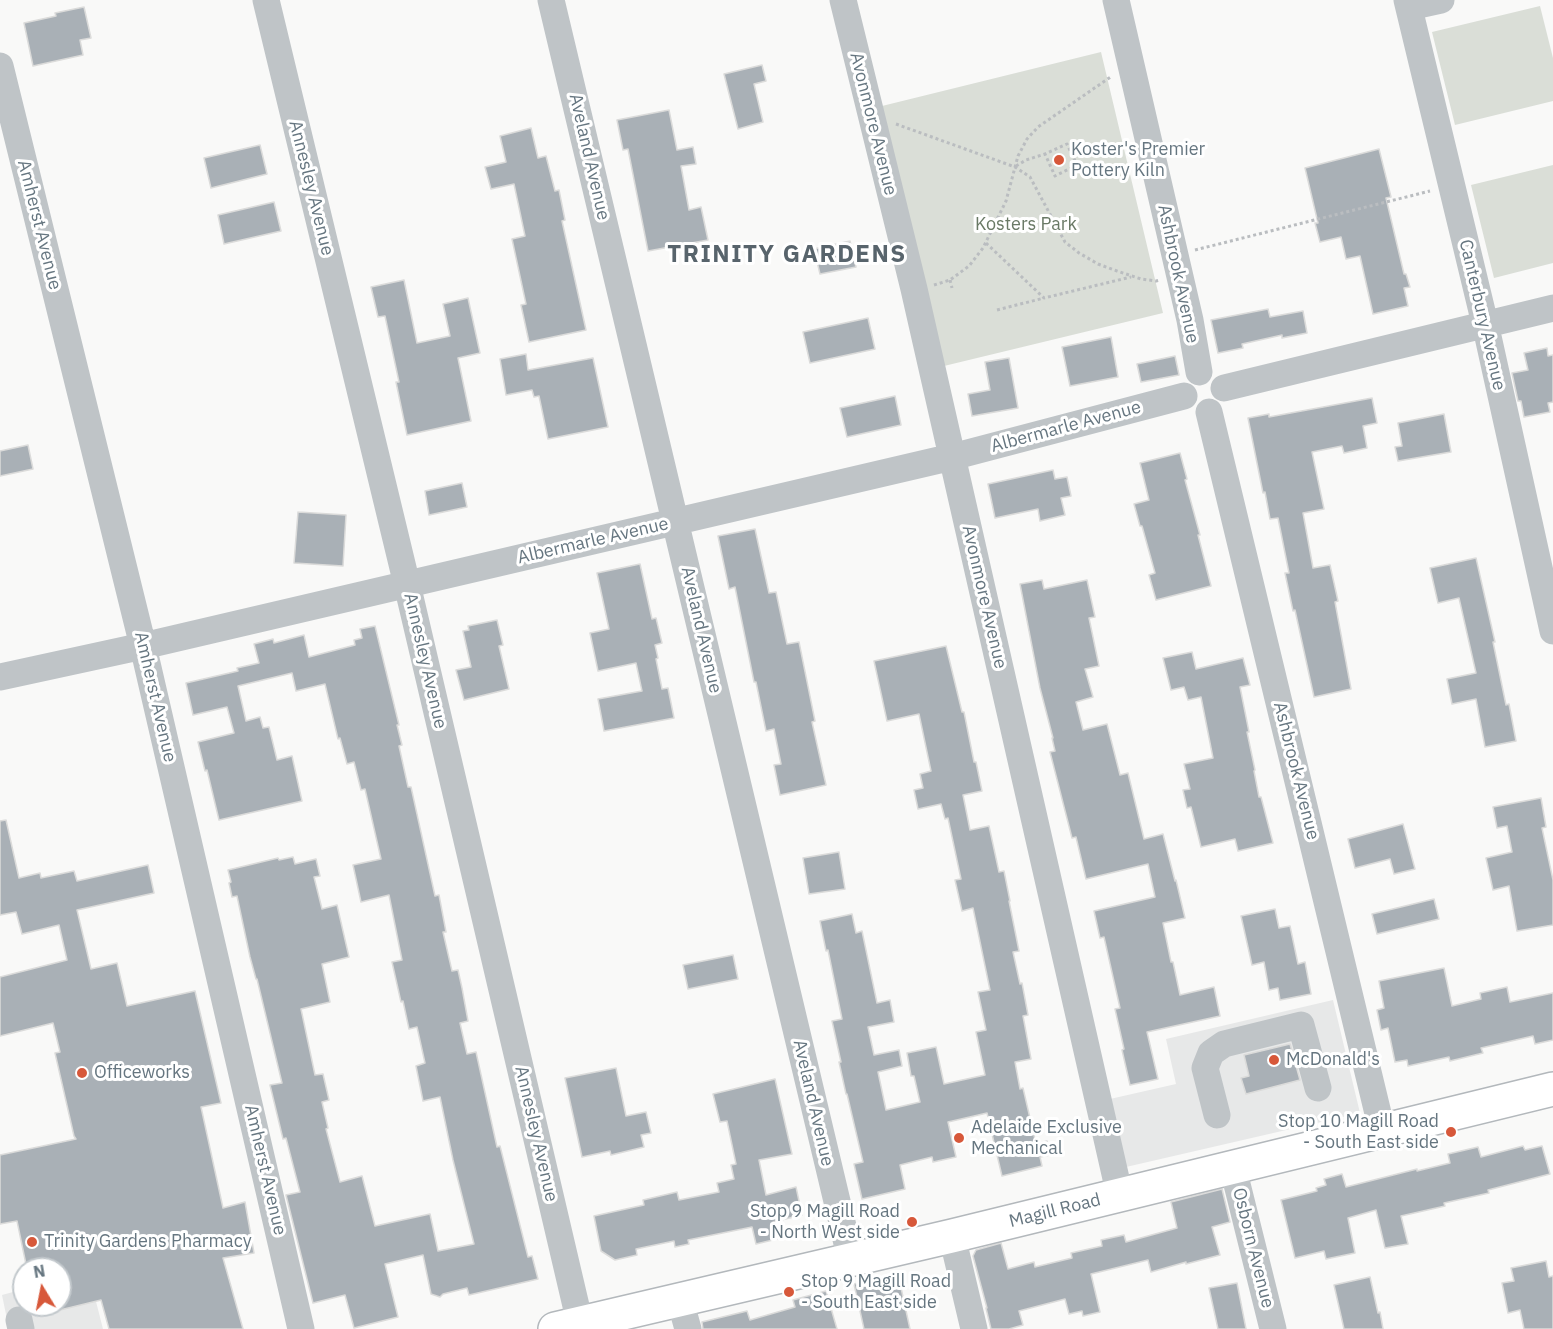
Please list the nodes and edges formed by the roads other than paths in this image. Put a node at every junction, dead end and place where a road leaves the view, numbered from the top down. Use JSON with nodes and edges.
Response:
{"nodes":[{"id":1,"x":266,"y":0,"type":"edge"},
{"id":2,"x":551,"y":0,"type":"edge"},
{"id":3,"x":843,"y":0,"type":"edge"},
{"id":4,"x":1116,"y":0,"type":"edge"},
{"id":5,"x":1441,"y":0,"type":"edge"},
{"id":6,"x":1408,"y":4,"type":"edge"},
{"id":7,"x":0,"y":66,"type":"edge"},
{"id":8,"x":1553,"y":308,"type":"edge"},
{"id":9,"x":1485,"y":324,"type":"junction"},
{"id":10,"x":1199,"y":372,"type":"junction"},
{"id":11,"x":1224,"y":388,"type":"junction"},
{"id":12,"x":1184,"y":396,"type":"junction"},
{"id":13,"x":1209,"y":412,"type":"junction"},
{"id":14,"x":952,"y":457,"type":"junction"},
{"id":15,"x":675,"y":522,"type":"junction"},
{"id":16,"x":407,"y":585,"type":"junction"},
{"id":17,"x":1553,"y":631,"type":"edge"},
{"id":18,"x":143,"y":646,"type":"junction"},
{"id":19,"x":0,"y":676,"type":"edge"},
{"id":20,"x":1318,"y":1088,"type":"dead end"},
{"id":21,"x":1553,"y":1089,"type":"edge"},
{"id":22,"x":1217,"y":1115,"type":"dead end"},
{"id":23,"x":1382,"y":1130,"type":"junction"},
{"id":24,"x":1233,"y":1167,"type":"junction"},
{"id":25,"x":1120,"y":1196,"type":"junction"},
{"id":26,"x":952,"y":1236,"type":"junction"},
{"id":27,"x":851,"y":1260,"type":"junction"},
{"id":28,"x":684,"y":1314,"type":"edge"},
{"id":29,"x":567,"y":1326,"type":"edge"},
{"id":30,"x":301,"y":1329,"type":"edge"},
{"id":31,"x":974,"y":1329,"type":"edge"},
{"id":32,"x":1273,"y":1329,"type":"edge"}],
"edges":[{"from":1,"to":16,"type":"street","name":"Annesley Avenue"},
{"from":2,"to":15,"type":"street","name":"Aveland Avenue"},
{"from":3,"to":14,"type":"street","name":"Avonmore Avenue"},
{"from":4,"to":10,"type":"street","name":"Ashbrook Avenue"},
{"from":5,"to":6,"type":"street"},
{"from":6,"to":9,"type":"street","name":"Canterbury Avenue"},
{"from":7,"to":18,"type":"street","name":"Amherst Avenue"},
{"from":8,"to":9,"type":"street"},
{"from":9,"to":11,"type":"street"},
{"from":9,"to":17,"type":"street","name":"Canterbury Avenue"},
{"from":10,"to":11,"type":"street"},
{"from":10,"to":12,"type":"street"},
{"from":11,"to":13,"type":"street"},
{"from":12,"to":13,"type":"street"},
{"from":12,"to":14,"type":"street","name":"Albermarle Avenue"},
{"from":13,"to":23,"type":"street","name":"Ashbrook Avenue"},
{"from":14,"to":15,"type":"street","name":"Albermarle Avenue"},
{"from":14,"to":25,"type":"street","name":"Avonmore Avenue"},
{"from":15,"to":16,"type":"street","name":"Albermarle Avenue"},
{"from":15,"to":27,"type":"street","name":"Aveland Avenue"},
{"from":16,"to":18,"type":"street","name":"Albermarle Avenue"},
{"from":16,"to":29,"type":"street","name":"Annesley Avenue"},
{"from":18,"to":19,"type":"street","name":"Albermarle Avenue"},
{"from":18,"to":30,"type":"street","name":"Amherst Avenue"},
{"from":20,"to":22,"type":"street"},
{"from":21,"to":23,"type":"main road","name":"Magill Road"},
{"from":23,"to":24,"type":"main road","name":"Magill Road"},
{"from":24,"to":25,"type":"main road","name":"Magill Road"},
{"from":24,"to":32,"type":"street","name":"Osborn Avenue"},
{"from":25,"to":26,"type":"main road","name":"Magill Road"},
{"from":26,"to":27,"type":"main road","name":"Magill Road"},
{"from":26,"to":31,"type":"street"},
{"from":27,"to":28,"type":"main road","name":"Magill Road"},
{"from":28,"to":29,"type":"main road","name":"Magill Road"}]}
